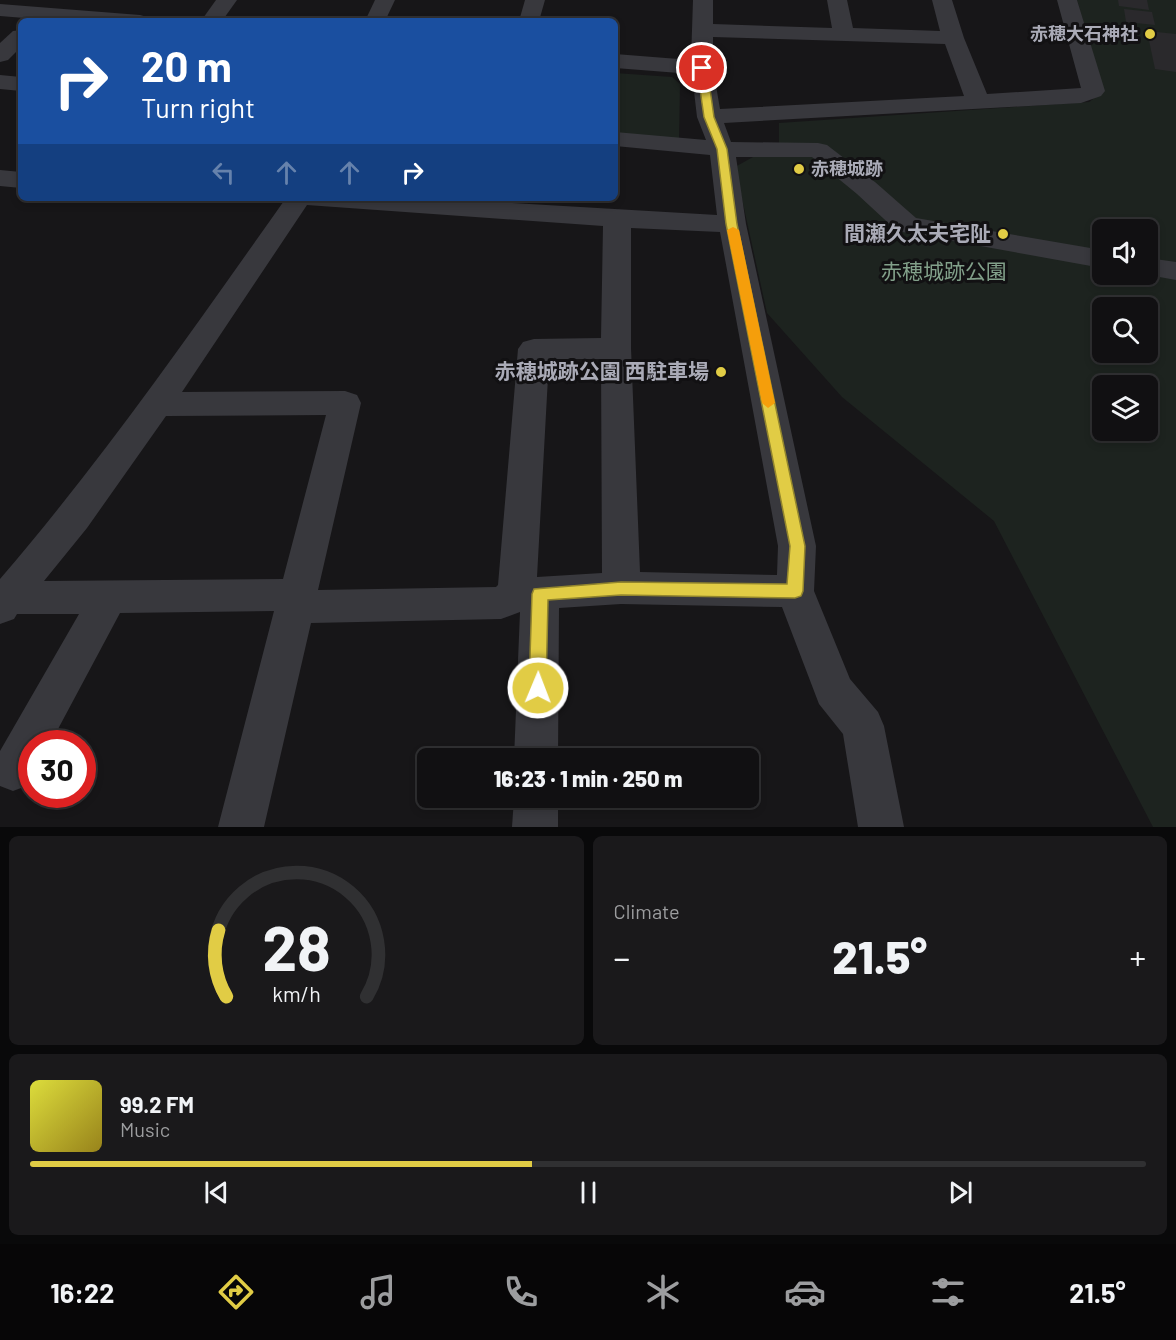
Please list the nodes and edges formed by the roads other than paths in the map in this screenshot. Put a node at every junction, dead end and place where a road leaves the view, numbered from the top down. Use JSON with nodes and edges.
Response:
{"nodes":[{"id":1,"x":227,"y":0,"type":"edge"},
{"id":2,"x":385,"y":0,"type":"edge"},
{"id":3,"x":535,"y":0,"type":"edge"},
{"id":4,"x":703,"y":0,"type":"edge"},
{"id":5,"x":837,"y":0,"type":"edge"},
{"id":6,"x":942,"y":0,"type":"edge"},
{"id":7,"x":1067,"y":0,"type":"edge"},
{"id":8,"x":12,"y":7,"type":"edge"},
{"id":9,"x":42,"y":18,"type":"edge"},
{"id":10,"x":213,"y":18,"type":"edge"},
{"id":11,"x":376,"y":18,"type":"edge"},
{"id":12,"x":530,"y":18,"type":"edge"},
{"id":13,"x":702,"y":30,"type":"junction"},
{"id":14,"x":844,"y":35,"type":"junction"},
{"id":15,"x":953,"y":38,"type":"junction"},
{"id":16,"x":18,"y":39,"type":"edge"},
{"id":17,"x":0,"y":55,"type":"edge"},
{"id":18,"x":618,"y":61,"type":"edge"},
{"id":19,"x":702,"y":68,"type":"junction"},
{"id":20,"x":0,"y":82,"type":"edge"},
{"id":21,"x":18,"y":84,"type":"edge"},
{"id":22,"x":978,"y":101,"type":"junction"},
{"id":23,"x":709,"y":117,"type":"junction"},
{"id":24,"x":618,"y":139,"type":"edge"},
{"id":25,"x":722,"y":149,"type":"junction"},
{"id":26,"x":0,"y":178,"type":"edge"},
{"id":27,"x":18,"y":180,"type":"edge"},
{"id":28,"x":297,"y":201,"type":"edge"},
{"id":29,"x":353,"y":201,"type":"edge"},
{"id":30,"x":617,"y":219,"type":"junction"},
{"id":31,"x":732,"y":224,"type":"junction"},
{"id":32,"x":1092,"y":257,"type":"edge"},
{"id":33,"x":1158,"y":268,"type":"edge"},
{"id":34,"x":1176,"y":271,"type":"edge"},
{"id":35,"x":616,"y":348,"type":"junction"},
{"id":36,"x":157,"y":404,"type":"junction"},
{"id":37,"x":621,"y":588,"type":"junction"},
{"id":38,"x":795,"y":591,"type":"junction"},
{"id":39,"x":529,"y":594,"type":"junction"},
{"id":40,"x":109,"y":597,"type":"junction"},
{"id":41,"x":295,"y":601,"type":"junction"},
{"id":42,"x":4,"y":602,"type":"edge"},
{"id":43,"x":536,"y":748,"type":"edge"},
{"id":44,"x":13,"y":770,"type":"dead end"},
{"id":45,"x":536,"y":808,"type":"edge"},
{"id":46,"x":241,"y":827,"type":"edge"},
{"id":47,"x":535,"y":827,"type":"edge"},
{"id":48,"x":881,"y":827,"type":"edge"}],
"edges":[{"from":1,"to":10,"type":"street"},
{"from":2,"to":11,"type":"street"},
{"from":3,"to":12,"type":"street"},
{"from":4,"to":13,"type":"street"},
{"from":5,"to":14,"type":"street"},
{"from":6,"to":15,"type":"street"},
{"from":7,"to":22,"type":"street"},
{"from":8,"to":9,"type":"street"},
{"from":13,"to":14,"type":"street"},
{"from":13,"to":19,"type":"street"},
{"from":14,"to":15,"type":"street"},
{"from":15,"to":22,"type":"street"},
{"from":16,"to":17,"type":"street"},
{"from":18,"to":19,"type":"street"},
{"from":19,"to":23,"type":"street"},
{"from":20,"to":21,"type":"street"},
{"from":22,"to":23,"type":"street"},
{"from":23,"to":25,"type":"street"},
{"from":24,"to":25,"type":"street"},
{"from":25,"to":31,"type":"street"},
{"from":25,"to":32,"type":"street"},
{"from":26,"to":27,"type":"street"},
{"from":28,"to":36,"type":"street"},
{"from":29,"to":30,"type":"street"},
{"from":30,"to":31,"type":"street"},
{"from":30,"to":35,"type":"street"},
{"from":31,"to":38,"type":"street"},
{"from":33,"to":34,"type":"street"},
{"from":35,"to":37,"type":"street"},
{"from":35,"to":39,"type":"street"},
{"from":36,"to":41,"type":"street"},
{"from":36,"to":42,"type":"street"},
{"from":37,"to":38,"type":"street"},
{"from":37,"to":39,"type":"street"},
{"from":38,"to":48,"type":"street"},
{"from":39,"to":41,"type":"street"},
{"from":39,"to":43,"type":"street"},
{"from":40,"to":41,"type":"street"},
{"from":40,"to":42,"type":"street"},
{"from":40,"to":44,"type":"street"},
{"from":41,"to":46,"type":"street"},
{"from":45,"to":47,"type":"street"}]}
